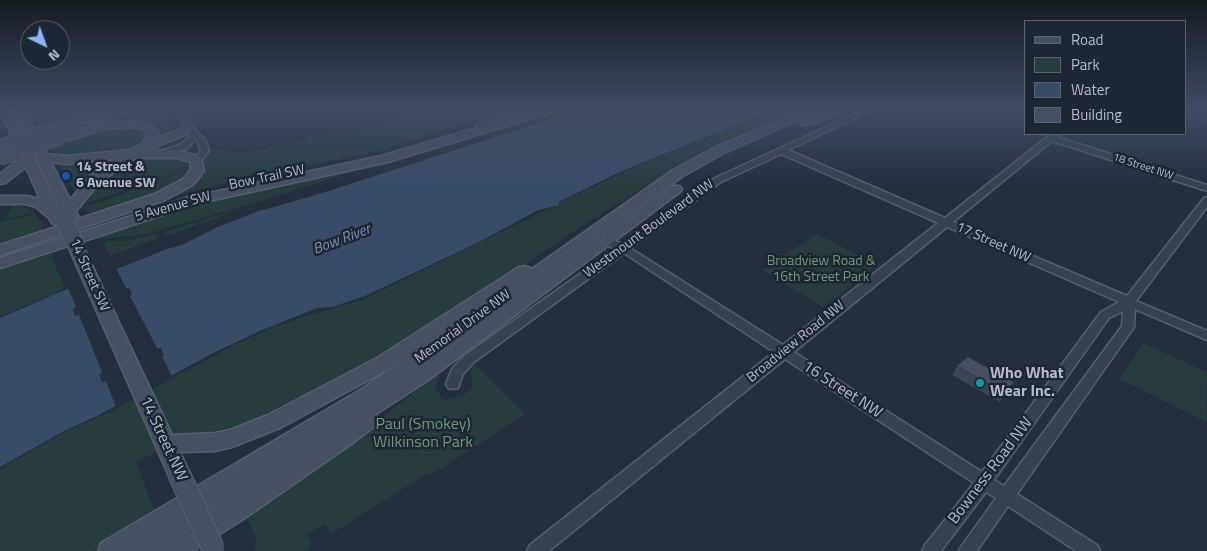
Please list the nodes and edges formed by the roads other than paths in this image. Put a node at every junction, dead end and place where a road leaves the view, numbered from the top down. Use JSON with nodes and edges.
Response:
{"nodes":[{"id":1,"x":18,"y":135,"type":"edge"},
{"id":2,"x":33,"y":135,"type":"edge"},
{"id":3,"x":52,"y":135,"type":"edge"},
{"id":4,"x":152,"y":135,"type":"edge"},
{"id":5,"x":184,"y":135,"type":"edge"},
{"id":6,"x":191,"y":135,"type":"edge"},
{"id":7,"x":196,"y":135,"type":"edge"},
{"id":8,"x":449,"y":135,"type":"edge"},
{"id":9,"x":464,"y":135,"type":"edge"},
{"id":10,"x":752,"y":135,"type":"edge"},
{"id":11,"x":781,"y":135,"type":"edge"},
{"id":12,"x":813,"y":135,"type":"edge"},
{"id":13,"x":1054,"y":136,"type":"edge"},
{"id":14,"x":139,"y":150,"type":"junction"},
{"id":15,"x":780,"y":150,"type":"junction"},
{"id":16,"x":159,"y":153,"type":"junction"},
{"id":17,"x":0,"y":154,"type":"edge"},
{"id":18,"x":29,"y":158,"type":"junction"},
{"id":19,"x":45,"y":158,"type":"junction"},
{"id":20,"x":197,"y":160,"type":"junction"},
{"id":21,"x":0,"y":180,"type":"edge"},
{"id":22,"x":1207,"y":188,"type":"edge"},
{"id":23,"x":0,"y":200,"type":"edge"},
{"id":24,"x":1207,"y":200,"type":"edge"},
{"id":25,"x":63,"y":216,"type":"junction"},
{"id":26,"x":945,"y":222,"type":"junction"},
{"id":27,"x":592,"y":238,"type":"junction"},
{"id":28,"x":623,"y":248,"type":"junction"},
{"id":29,"x":0,"y":250,"type":"edge"},
{"id":30,"x":0,"y":256,"type":"edge"},
{"id":31,"x":0,"y":263,"type":"edge"},
{"id":32,"x":1129,"y":302,"type":"junction"},
{"id":33,"x":112,"y":327,"type":"joint"},
{"id":34,"x":1207,"y":336,"type":"edge"},
{"id":35,"x":784,"y":352,"type":"junction"},
{"id":36,"x":420,"y":376,"type":"junction"},
{"id":37,"x":453,"y":384,"type":"dead end"},
{"id":38,"x":166,"y":444,"type":"junction"},
{"id":39,"x":984,"y":482,"type":"junction"},
{"id":40,"x":1006,"y":496,"type":"junction"},
{"id":41,"x":213,"y":550,"type":"edge"},
{"id":42,"x":110,"y":551,"type":"edge"},
{"id":43,"x":141,"y":551,"type":"edge"},
{"id":44,"x":171,"y":551,"type":"edge"},
{"id":45,"x":536,"y":551,"type":"edge"},
{"id":46,"x":931,"y":551,"type":"edge"},
{"id":47,"x":967,"y":551,"type":"edge"},
{"id":48,"x":1091,"y":551,"type":"edge"}],
"edges":[{"from":1,"to":18,"type":"main road","name":"14 Street SW"},
{"from":2,"to":19,"type":"main road","name":"14 Street SW"},
{"from":3,"to":17,"type":"main road","bridge":true},
{"from":4,"to":14,"type":"main road"},
{"from":5,"to":14,"type":"main road"},
{"from":6,"to":16,"type":"street"},
{"from":7,"to":20,"type":"street"},
{"from":8,"to":30,"type":"main road","name":"Bow Trail SW"},
{"from":9,"to":31,"type":"main road","name":"5 Avenue SW"},
{"from":10,"to":27,"type":"main road","name":"Memorial Drive NW"},
{"from":11,"to":27,"type":"main road","name":"Memorial Drive NW"},
{"from":12,"to":15,"type":"street","name":"Westmount Boulevard NW"},
{"from":13,"to":22,"type":"street","name":"18 Street NW"},
{"from":13,"to":26,"type":"street","name":"Broadview Road NW"},
{"from":14,"to":16,"type":"main road"},
{"from":14,"to":19,"type":"main road"},
{"from":14,"to":25,"type":"main road"},
{"from":15,"to":26,"type":"street","name":"17 Street NW"},
{"from":15,"to":28,"type":"street","name":"Westmount Boulevard NW"},
{"from":16,"to":20,"type":"main road"},
{"from":18,"to":21,"type":"main road"},
{"from":18,"to":25,"type":"main road","name":"14 Street SW"},
{"from":19,"to":25,"type":"main road","name":"14 Street SW"},
{"from":20,"to":29,"type":"main road"},
{"from":23,"to":25,"type":"main road"},
{"from":24,"to":32,"type":"street","name":"Bowness Road NW"},
{"from":25,"to":33,"type":"main road","name":"14 Street SW","bridge":true},
{"from":26,"to":32,"type":"street","name":"17 Street NW"},
{"from":26,"to":35,"type":"street","name":"Broadview Road NW"},
{"from":27,"to":28,"type":"street","name":"16 Street NW"},
{"from":27,"to":36,"type":"main road","name":"Memorial Drive NW"},
{"from":27,"to":38,"type":"main road"},
{"from":27,"to":42,"type":"main road","name":"Memorial Drive NW"},
{"from":28,"to":35,"type":"street","name":"16 Street NW"},
{"from":28,"to":37,"type":"street","name":"Westmount Boulevard NW"},
{"from":32,"to":34,"type":"street","name":"17 Street NW"},
{"from":32,"to":39,"type":"street","name":"Bowness Road NW"},
{"from":32,"to":40,"type":"street","name":"Bowness Road NW"},
{"from":33,"to":38,"type":"main road","name":"14 Street NW"},
{"from":35,"to":39,"type":"street","name":"16 Street NW"},
{"from":35,"to":45,"type":"street","name":"Broadview Road NW"},
{"from":36,"to":43,"type":"main road","name":"Memorial Drive NW"},
{"from":36,"to":44,"type":"main road"},
{"from":38,"to":41,"type":"main road","name":"14 Street NW","bridge":true},
{"from":39,"to":40,"type":"street","name":"16 Street NW"},
{"from":39,"to":46,"type":"street","name":"Bowness Road NW"},
{"from":40,"to":47,"type":"street","name":"Bowness Road NW"},
{"from":40,"to":48,"type":"street","name":"16 Street NW"}]}
